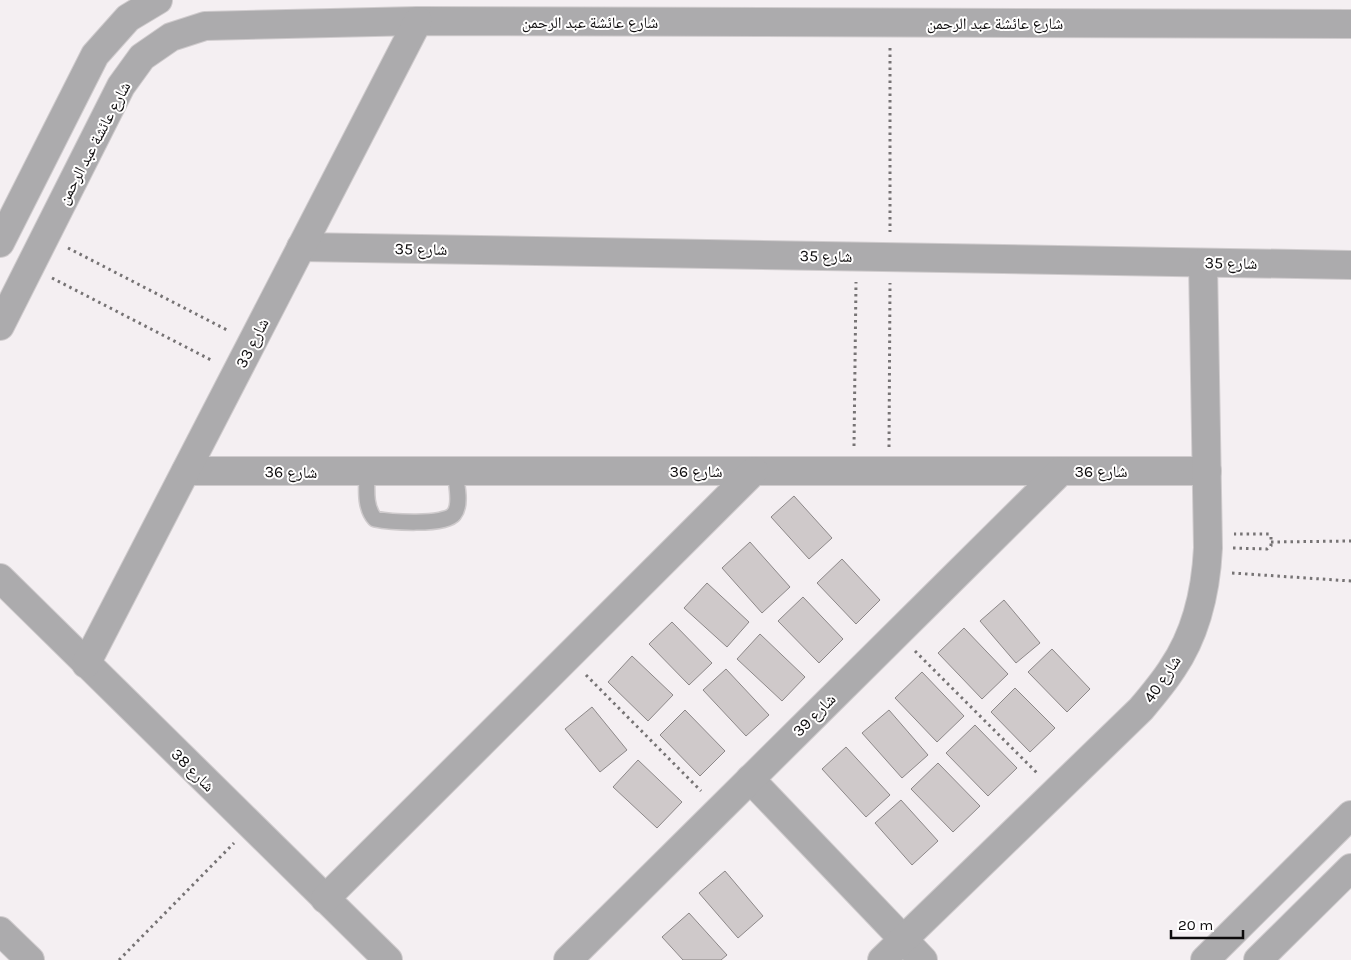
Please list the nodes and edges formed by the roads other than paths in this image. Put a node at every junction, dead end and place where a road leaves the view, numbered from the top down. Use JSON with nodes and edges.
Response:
{"nodes":[{"id":1,"x":158,"y":0,"type":"edge"},
{"id":2,"x":418,"y":21,"type":"junction"},
{"id":3,"x":1351,"y":24,"type":"edge"},
{"id":4,"x":0,"y":243,"type":"edge"},
{"id":5,"x":301,"y":247,"type":"junction"},
{"id":6,"x":1203,"y":263,"type":"junction"},
{"id":7,"x":1351,"y":265,"type":"edge"},
{"id":8,"x":0,"y":326,"type":"edge"},
{"id":9,"x":186,"y":471,"type":"junction"},
{"id":10,"x":754,"y":471,"type":"junction"},
{"id":11,"x":1061,"y":471,"type":"junction"},
{"id":12,"x":1207,"y":471,"type":"junction"},
{"id":13,"x":367,"y":472,"type":"junction"},
{"id":14,"x":455,"y":472,"type":"junction"},
{"id":15,"x":0,"y":578,"type":"edge"},
{"id":16,"x":86,"y":664,"type":"junction"},
{"id":17,"x":750,"y":780,"type":"junction"},
{"id":18,"x":1351,"y":815,"type":"edge"},
{"id":19,"x":1351,"y":868,"type":"edge"},
{"id":20,"x":325,"y":899,"type":"junction"},
{"id":21,"x":0,"y":931,"type":"edge"},
{"id":22,"x":903,"y":940,"type":"junction"},
{"id":23,"x":30,"y":960,"type":"edge"},
{"id":24,"x":388,"y":960,"type":"edge"},
{"id":25,"x":568,"y":960,"type":"edge"},
{"id":26,"x":882,"y":960,"type":"edge"},
{"id":27,"x":923,"y":960,"type":"edge"},
{"id":28,"x":1205,"y":960,"type":"edge"},
{"id":29,"x":1258,"y":960,"type":"edge"}],
"edges":[{"from":1,"to":4,"type":"street"},
{"from":2,"to":3,"type":"street","name":"شارع عائشة عبد الرحمن"},
{"from":2,"to":5,"type":"street","name":"شارع 33"},
{"from":2,"to":8,"type":"street","name":"شارع عائشة عبد الرحمن"},
{"from":5,"to":6,"type":"street","name":"شارع 35"},
{"from":5,"to":9,"type":"street","name":"شارع 33"},
{"from":6,"to":7,"type":"street","name":"شارع 35"},
{"from":6,"to":12,"type":"street","name":"شارع 40"},
{"from":9,"to":13,"type":"street","name":"شارع 36"},
{"from":9,"to":16,"type":"street","name":"شارع 33"},
{"from":10,"to":11,"type":"street","name":"شارع 36"},
{"from":10,"to":14,"type":"street","name":"شارع 36"},
{"from":10,"to":20,"type":"street"},
{"from":11,"to":12,"type":"street","name":"شارع 36"},
{"from":11,"to":17,"type":"street","name":"شارع 39"},
{"from":12,"to":22,"type":"street","name":"شارع 40"},
{"from":13,"to":14,"type":"street","name":"شارع 36"},
{"from":13,"to":14,"type":"lane"},
{"from":15,"to":16,"type":"street","name":"شارع 38"},
{"from":16,"to":20,"type":"street","name":"شارع 38"},
{"from":17,"to":22,"type":"street"},
{"from":17,"to":25,"type":"street","name":"شارع 39"},
{"from":18,"to":28,"type":"street"},
{"from":19,"to":29,"type":"street"},
{"from":20,"to":24,"type":"street","name":"شارع 38"},
{"from":21,"to":23,"type":"street"},
{"from":22,"to":26,"type":"street","name":"شارع 40"},
{"from":22,"to":27,"type":"street"}]}
